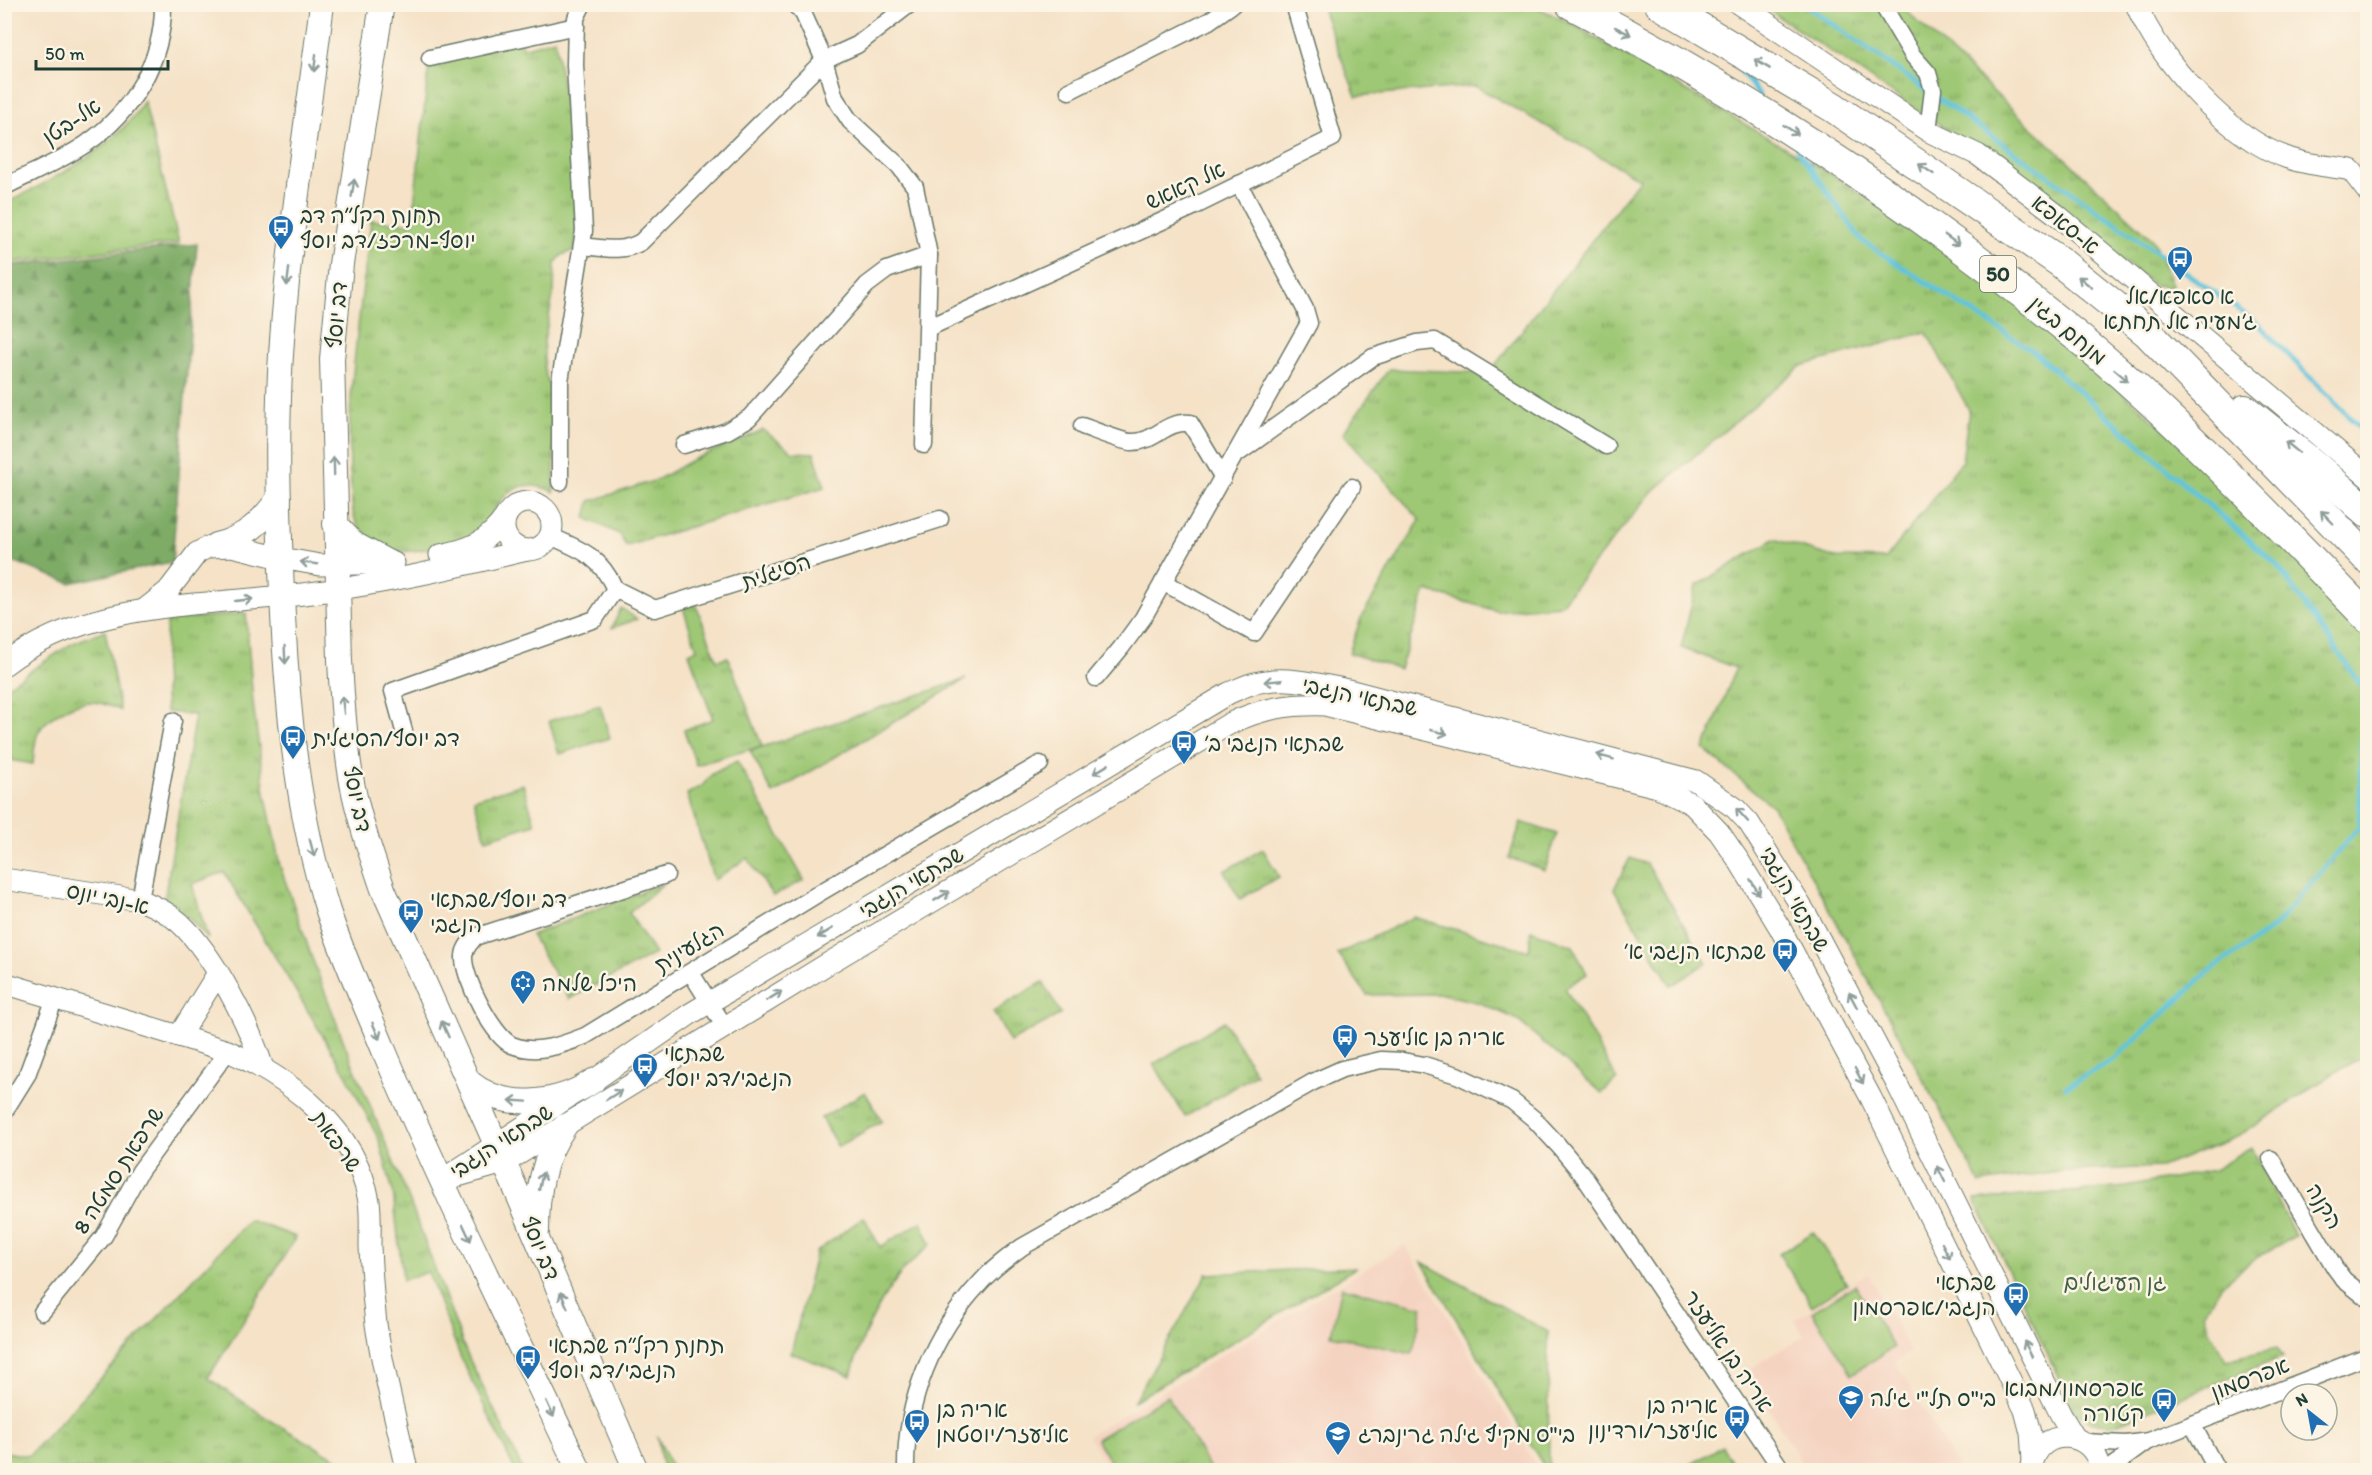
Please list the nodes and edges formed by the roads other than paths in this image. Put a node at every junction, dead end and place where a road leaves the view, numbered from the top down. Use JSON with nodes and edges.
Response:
{"nodes":[{"id":1,"x":163,"y":4,"type":"edge"},
{"id":2,"x":322,"y":4,"type":"edge"},
{"id":3,"x":382,"y":4,"type":"edge"},
{"id":4,"x":583,"y":4,"type":"edge"},
{"id":5,"x":794,"y":4,"type":"edge"},
{"id":6,"x":910,"y":4,"type":"edge"},
{"id":7,"x":1233,"y":4,"type":"edge"},
{"id":8,"x":1294,"y":4,"type":"edge"},
{"id":9,"x":1571,"y":4,"type":"edge"},
{"id":10,"x":1660,"y":4,"type":"edge"},
{"id":11,"x":1740,"y":4,"type":"edge"},
{"id":12,"x":1882,"y":4,"type":"edge"},
{"id":13,"x":2136,"y":4,"type":"edge"},
{"id":14,"x":576,"y":26,"type":"junction"},
{"id":15,"x":430,"y":58,"type":"dead end"},
{"id":16,"x":824,"y":60,"type":"junction"},
{"id":17,"x":1068,"y":91,"type":"dead end"},
{"id":18,"x":1928,"y":131,"type":"junction"},
{"id":19,"x":1239,"y":184,"type":"junction"},
{"id":20,"x":4,"y":187,"type":"edge"},
{"id":21,"x":2367,"y":192,"type":"edge"},
{"id":22,"x":582,"y":246,"type":"junction"},
{"id":23,"x":929,"y":255,"type":"junction"},
{"id":24,"x":928,"y":328,"type":"junction"},
{"id":25,"x":2147,"y":332,"type":"junction"},
{"id":26,"x":1082,"y":426,"type":"dead end"},
{"id":27,"x":684,"y":445,"type":"dead end"},
{"id":28,"x":924,"y":445,"type":"dead end"},
{"id":29,"x":1606,"y":446,"type":"dead end"},
{"id":30,"x":1234,"y":457,"type":"junction"},
{"id":31,"x":2367,"y":477,"type":"edge"},
{"id":32,"x":1222,"y":478,"type":"junction"},
{"id":33,"x":560,"y":482,"type":"dead end"},
{"id":34,"x":1352,"y":487,"type":"dead end"},
{"id":35,"x":279,"y":498,"type":"junction"},
{"id":36,"x":2367,"y":513,"type":"edge"},
{"id":37,"x":506,"y":516,"type":"junction"},
{"id":38,"x":940,"y":519,"type":"dead end"},
{"id":39,"x":335,"y":524,"type":"junction"},
{"id":40,"x":550,"y":536,"type":"junction"},
{"id":41,"x":216,"y":545,"type":"junction"},
{"id":42,"x":527,"y":550,"type":"junction"},
{"id":43,"x":281,"y":558,"type":"junction"},
{"id":44,"x":2367,"y":559,"type":"edge"},
{"id":45,"x":392,"y":564,"type":"junction"},
{"id":46,"x":187,"y":567,"type":"junction"},
{"id":47,"x":337,"y":577,"type":"junction"},
{"id":48,"x":1163,"y":582,"type":"junction"},
{"id":49,"x":615,"y":589,"type":"junction"},
{"id":50,"x":282,"y":597,"type":"junction"},
{"id":51,"x":206,"y":604,"type":"junction"},
{"id":52,"x":143,"y":611,"type":"junction"},
{"id":53,"x":2367,"y":618,"type":"edge"},
{"id":54,"x":4,"y":665,"type":"edge"},
{"id":55,"x":1096,"y":678,"type":"dead end"},
{"id":56,"x":173,"y":721,"type":"dead end"},
{"id":57,"x":404,"y":731,"type":"dead end"},
{"id":58,"x":1040,"y":764,"type":"dead end"},
{"id":59,"x":666,"y":874,"type":"dead end"},
{"id":60,"x":4,"y":879,"type":"edge"},
{"id":61,"x":140,"y":900,"type":"junction"},
{"id":62,"x":218,"y":973,"type":"junction"},
{"id":63,"x":691,"y":973,"type":"junction"},
{"id":64,"x":4,"y":983,"type":"edge"},
{"id":65,"x":55,"y":998,"type":"junction"},
{"id":66,"x":709,"y":1002,"type":"junction"},
{"id":67,"x":724,"y":1027,"type":"junction"},
{"id":68,"x":179,"y":1036,"type":"junction"},
{"id":69,"x":228,"y":1051,"type":"junction"},
{"id":70,"x":263,"y":1068,"type":"junction"},
{"id":71,"x":593,"y":1081,"type":"junction"},
{"id":72,"x":469,"y":1082,"type":"junction"},
{"id":73,"x":4,"y":1112,"type":"edge"},
{"id":74,"x":565,"y":1126,"type":"junction"},
{"id":75,"x":500,"y":1153,"type":"junction"},
{"id":76,"x":2271,"y":1159,"type":"dead end"},
{"id":77,"x":442,"y":1180,"type":"junction"},
{"id":78,"x":537,"y":1239,"type":"junction"},
{"id":79,"x":2367,"y":1299,"type":"edge"},
{"id":80,"x":42,"y":1312,"type":"dead end"},
{"id":81,"x":2367,"y":1356,"type":"edge"},
{"id":82,"x":2192,"y":1424,"type":"junction"},
{"id":83,"x":2079,"y":1440,"type":"junction"},
{"id":84,"x":2149,"y":1441,"type":"junction"},
{"id":85,"x":576,"y":1467,"type":"edge"},
{"id":86,"x":2032,"y":1468,"type":"edge"},
{"id":87,"x":1781,"y":1469,"type":"edge"},
{"id":88,"x":407,"y":1470,"type":"edge"},
{"id":89,"x":636,"y":1470,"type":"edge"},
{"id":90,"x":906,"y":1470,"type":"edge"},
{"id":91,"x":2100,"y":1470,"type":"edge"},
{"id":92,"x":2108,"y":1470,"type":"edge"},
{"id":93,"x":2217,"y":1470,"type":"edge"}],
"edges":[{"from":1,"to":20,"type":"street","name":"אל-בטן"},
{"from":2,"to":35,"type":"main road","one_way":true},
{"from":39,"to":3,"type":"main road","name":"דב יוסף","one_way":true},
{"from":4,"to":14,"type":"street"},
{"from":5,"to":16,"type":"street"},
{"from":6,"to":16,"type":"street"},
{"from":7,"to":17,"type":"street"},
{"from":8,"to":19,"type":"street","name":"אל קאאש"},
{"from":9,"to":53,"type":"highway","name":"מנחם בגין","number":"50","one_way":true},
{"from":25,"to":10,"type":"highway","number":"50","one_way":true},
{"from":11,"to":18,"type":"street","name":"א-סאפא"},
{"from":12,"to":18,"type":"street"},
{"from":13,"to":21,"type":"street"},
{"from":14,"to":15,"type":"street"},
{"from":14,"to":22,"type":"street"},
{"from":16,"to":22,"type":"street"},
{"from":16,"to":23,"type":"street"},
{"from":18,"to":31,"type":"street","name":"א-סאפא"},
{"from":19,"to":24,"type":"street","name":"אל קאאש"},
{"from":19,"to":30,"type":"street"},
{"from":22,"to":33,"type":"street"},
{"from":23,"to":24,"type":"street"},
{"from":23,"to":27,"type":"street"},
{"from":24,"to":28,"type":"street"},
{"from":36,"to":25,"type":"highway","one_way":true},
{"from":44,"to":25,"type":"highway","number":"50","one_way":true},
{"from":26,"to":32,"type":"street"},
{"from":29,"to":30,"type":"street"},
{"from":30,"to":32,"type":"street"},
{"from":32,"to":48,"type":"street"},
{"from":34,"to":48,"type":"street"},
{"from":35,"to":41,"type":"main road"},
{"from":35,"to":43,"type":"main road"},
{"from":37,"to":40,"type":"street"},
{"from":37,"to":42,"type":"street"},
{"from":37,"to":45,"type":"street"},
{"from":38,"to":49,"type":"street","name":"הסיגלית"},
{"from":39,"to":45,"type":"main road"},
{"from":39,"to":47,"type":"main road","name":"דב יוסף"},
{"from":40,"to":42,"type":"street"},
{"from":40,"to":49,"type":"street"},
{"from":41,"to":43,"type":"street"},
{"from":41,"to":46,"type":"street"},
{"from":42,"to":47,"type":"street"},
{"from":47,"to":43,"type":"street","one_way":true},
{"from":43,"to":50,"type":"main road"},
{"from":45,"to":47,"type":"street"},
{"from":46,"to":51,"type":"street"},
{"from":46,"to":52,"type":"street"},
{"from":47,"to":50,"type":"street"},
{"from":72,"to":47,"type":"main road","name":"דב יוסף","one_way":true},
{"from":48,"to":55,"type":"street"},
{"from":49,"to":57,"type":"street"},
{"from":51,"to":50,"type":"street","one_way":true},
{"from":50,"to":77,"type":"main road","one_way":true},
{"from":51,"to":52,"type":"street"},
{"from":52,"to":54,"type":"street"},
{"from":56,"to":61,"type":"street"},
{"from":58,"to":63,"type":"street","name":"הגלעינית"},
{"from":59,"to":63,"type":"street","name":"הגלעינית"},
{"from":60,"to":61,"type":"street","name":"א-נבי יונס"},
{"from":61,"to":62,"type":"street","name":"א-נבי יונס"},
{"from":62,"to":68,"type":"street"},
{"from":62,"to":70,"type":"street","name":"א-נבי יונס"},
{"from":63,"to":66,"type":"street"},
{"from":64,"to":65,"type":"street","name":"שרפאת"},
{"from":65,"to":68,"type":"street","name":"שרפאת"},
{"from":65,"to":73,"type":"street"},
{"from":66,"to":67,"type":"street"},
{"from":66,"to":71,"type":"street","name":"שבתאי הנגבי"},
{"from":83,"to":66,"type":"street","name":"שבתאי הנגבי","one_way":true},
{"from":74,"to":67,"type":"street","name":"שבתאי הנגבי","one_way":true},
{"from":67,"to":86,"type":"street","name":"שבתאי הנגבי","one_way":true},
{"from":68,"to":69,"type":"street","name":"שרפאת"},
{"from":69,"to":70,"type":"street","name":"שרפאת"},
{"from":69,"to":80,"type":"street","name":"שרפאת סמטה 8"},
{"from":70,"to":88,"type":"street","name":"שרפאת"},
{"from":71,"to":72,"type":"main road","one_way":true},
{"from":71,"to":75,"type":"street","name":"שבתאי הנגבי"},
{"from":72,"to":75,"type":"main road","name":"דב יוסף"},
{"from":74,"to":75,"type":"street","name":"שבתאי הנגבי"},
{"from":78,"to":74,"type":"main road","one_way":true},
{"from":75,"to":77,"type":"street","name":"שבתאי הנגבי"},
{"from":75,"to":78,"type":"main road","name":"דב יוסף"},
{"from":76,"to":79,"type":"street","name":"הקנה"},
{"from":77,"to":85,"type":"main road","one_way":true},
{"from":89,"to":78,"type":"main road","name":"דב יוסף","one_way":true},
{"from":81,"to":82,"type":"street","name":"אפרסמון"},
{"from":82,"to":84,"type":"street","name":"אפרסמון"},
{"from":82,"to":93,"type":"street"},
{"from":83,"to":84,"type":"street","name":"אפרסמון"},
{"from":83,"to":86,"type":"street"},
{"from":83,"to":91,"type":"street","name":"שבתאי הנגבי"},
{"from":84,"to":92,"type":"street","name":"אפרסמון"},
{"from":87,"to":90,"type":"street","name":"אריה בן אליעזר"}]}
